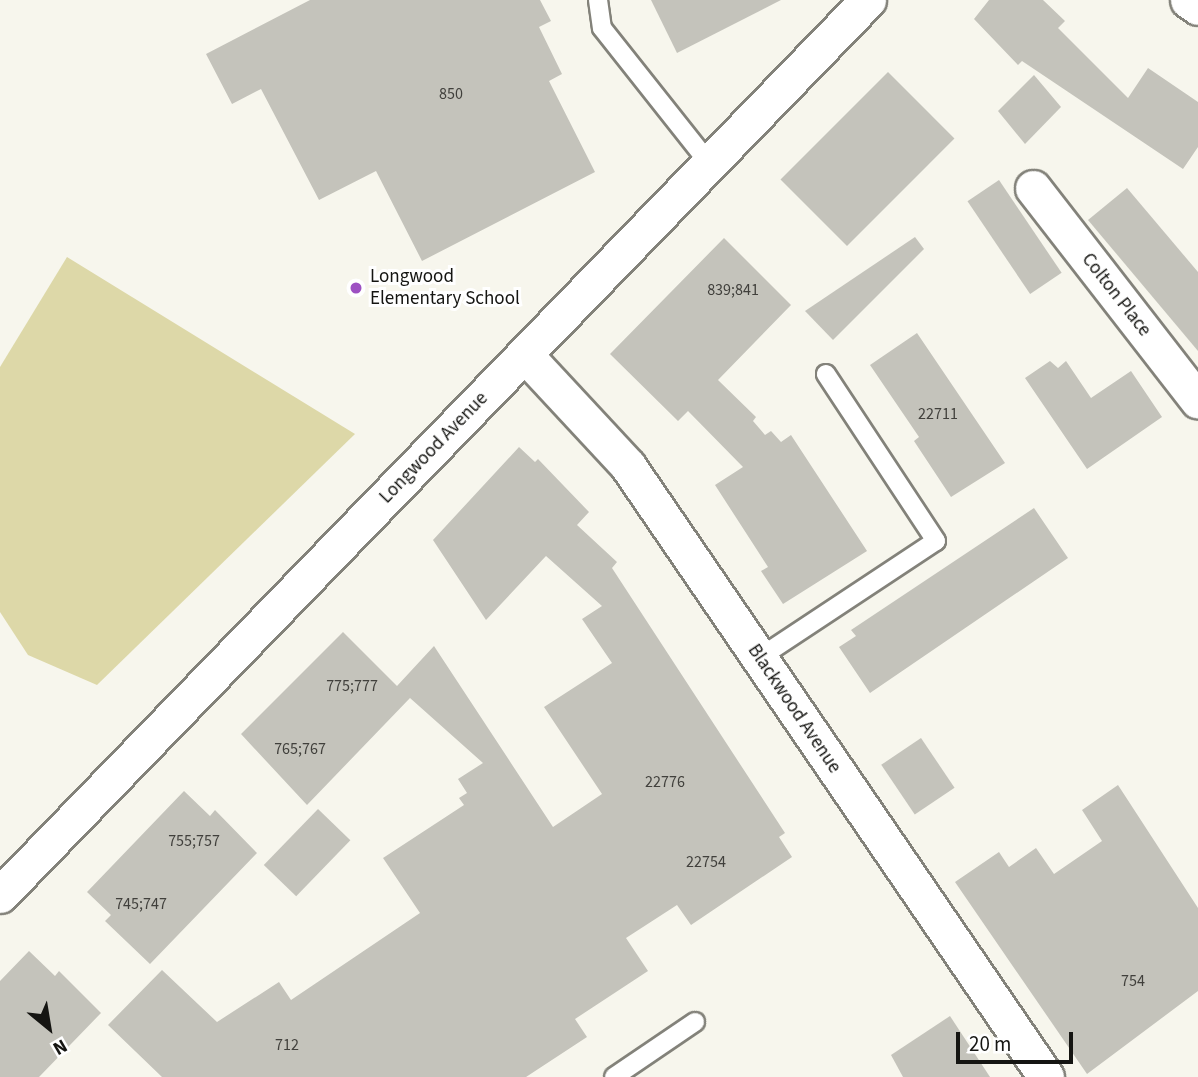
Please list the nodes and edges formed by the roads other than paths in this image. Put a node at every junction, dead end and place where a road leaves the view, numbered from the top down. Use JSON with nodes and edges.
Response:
{"nodes":[{"id":1,"x":598,"y":0,"type":"edge"},
{"id":2,"x":868,"y":0,"type":"edge"},
{"id":3,"x":1188,"y":0,"type":"edge"},
{"id":4,"x":1198,"y":7,"type":"edge"},
{"id":5,"x":709,"y":163,"type":"junction"},
{"id":6,"x":1033,"y":188,"type":"dead end"},
{"id":7,"x":525,"y":355,"type":"junction"},
{"id":8,"x":826,"y":374,"type":"dead end"},
{"id":9,"x":1198,"y":401,"type":"edge"},
{"id":10,"x":759,"y":658,"type":"junction"},
{"id":11,"x":0,"y":895,"type":"edge"},
{"id":12,"x":695,"y":1022,"type":"dead end"},
{"id":13,"x":614,"y":1077,"type":"edge"},
{"id":14,"x":1046,"y":1077,"type":"edge"}],
"edges":[{"from":1,"to":5,"type":"lane"},
{"from":2,"to":5,"type":"street","name":"Longwood Avenue"},
{"from":3,"to":4,"type":"street"},
{"from":5,"to":7,"type":"street","name":"Longwood Avenue"},
{"from":6,"to":9,"type":"street","name":"Colton Place"},
{"from":7,"to":10,"type":"street","name":"Blackwood Avenue"},
{"from":7,"to":11,"type":"street","name":"Longwood Avenue"},
{"from":8,"to":10,"type":"lane"},
{"from":10,"to":14,"type":"street","name":"Blackwood Avenue"},
{"from":12,"to":13,"type":"lane"}]}
